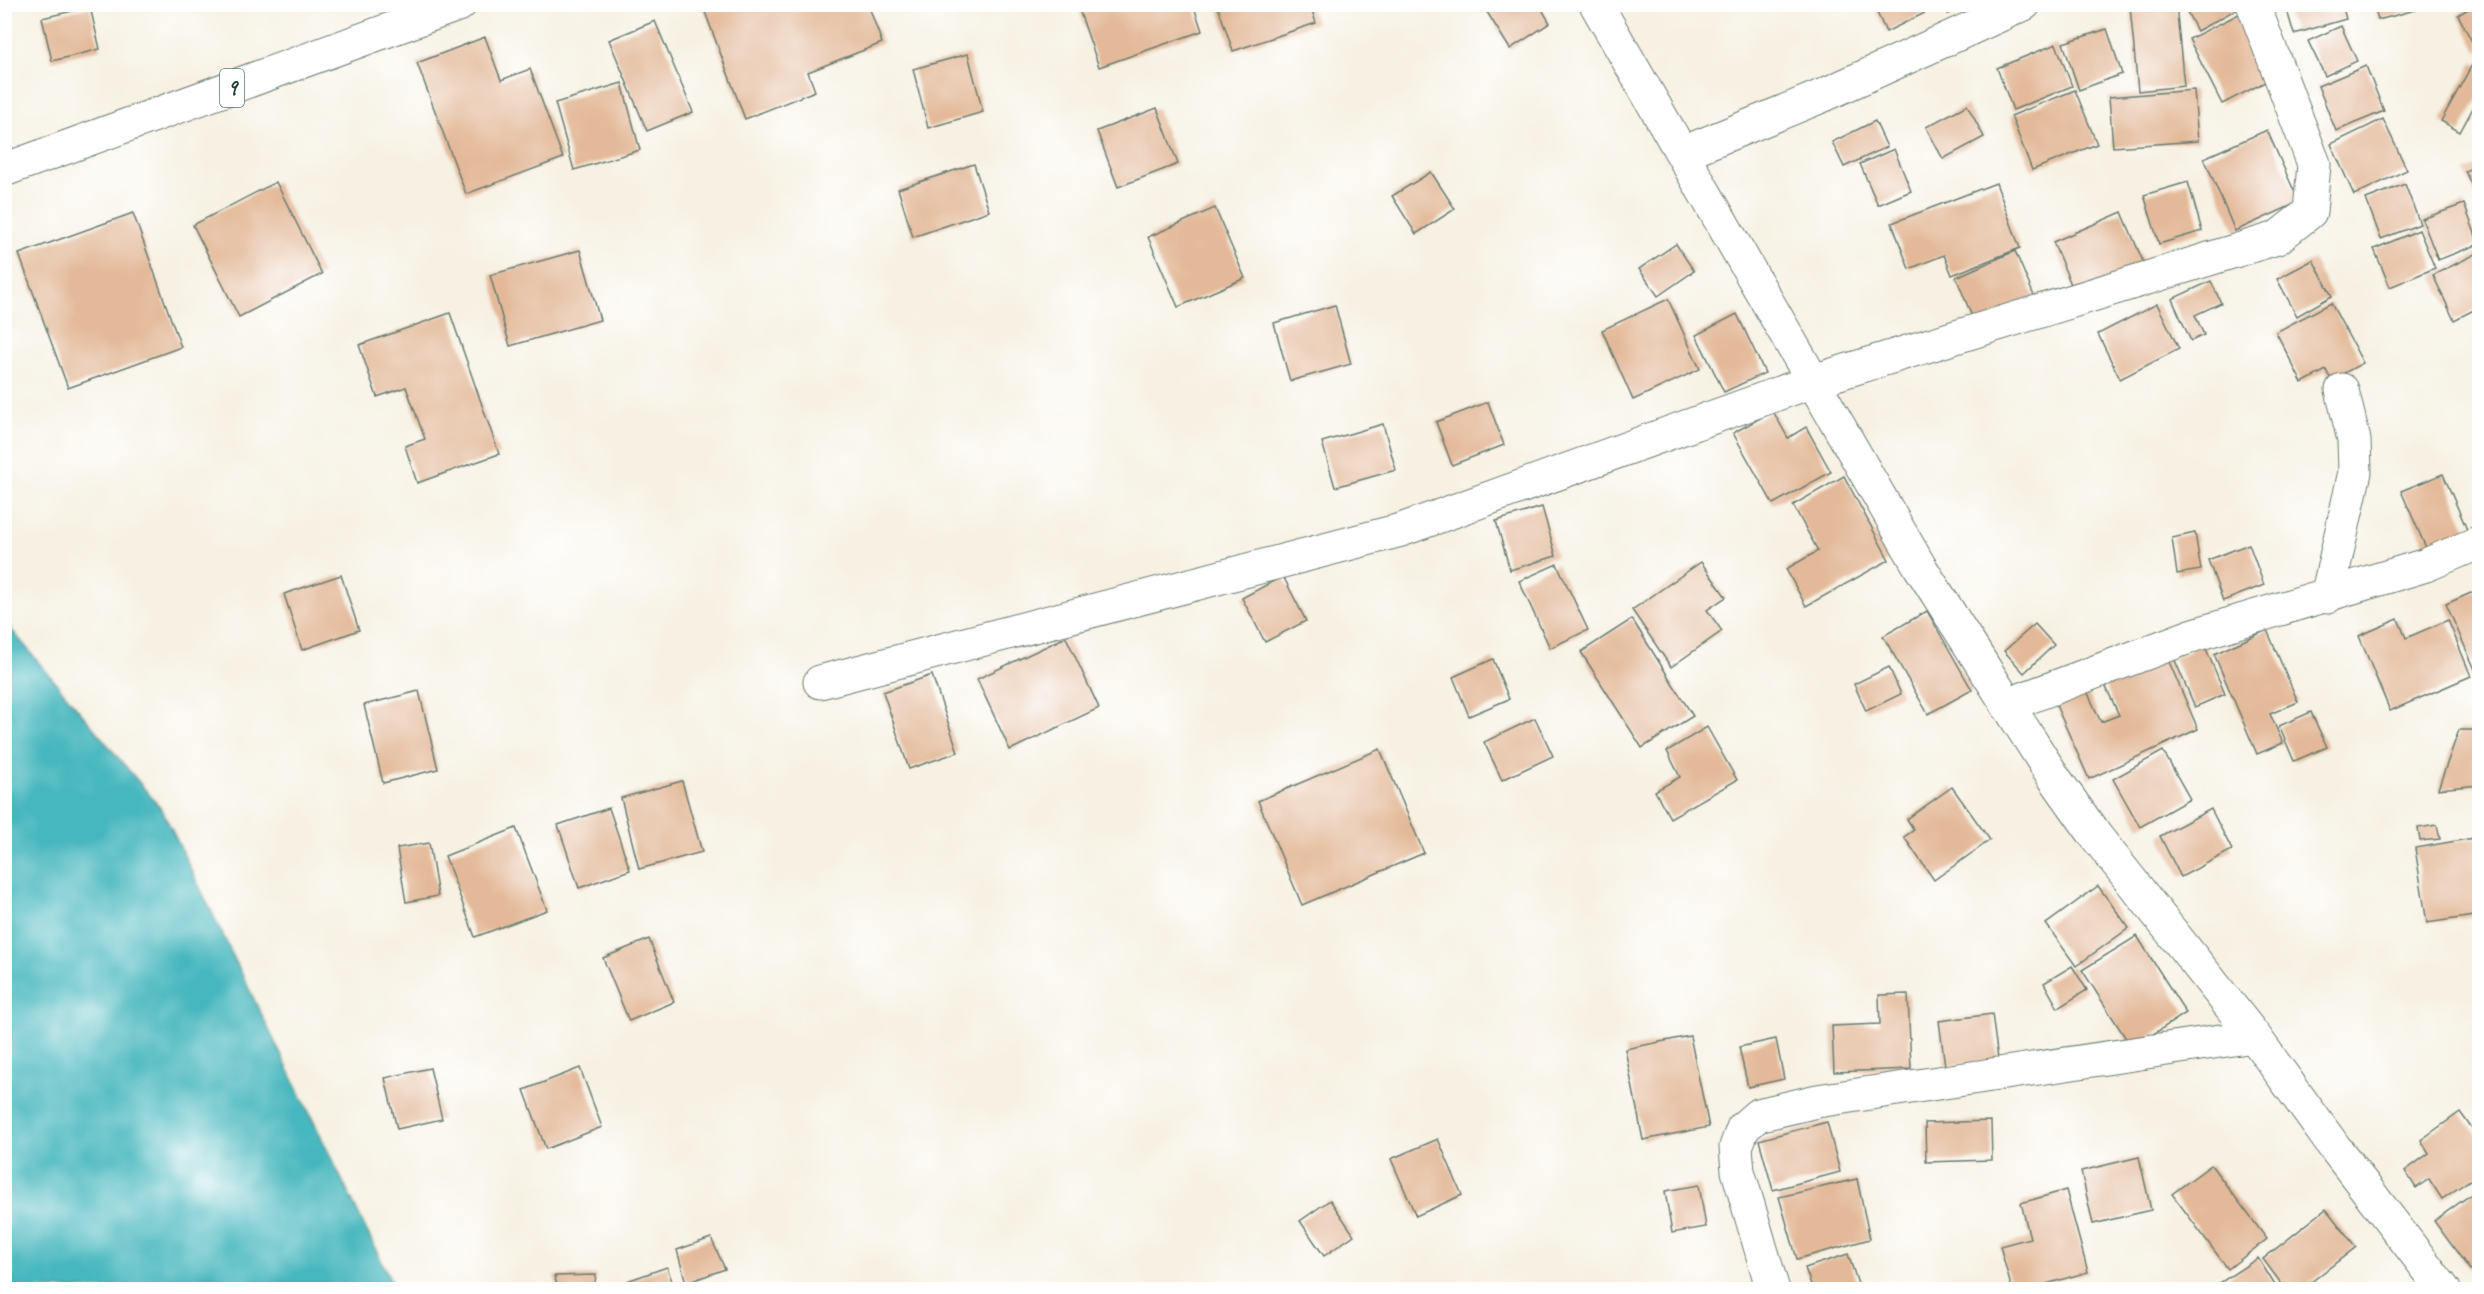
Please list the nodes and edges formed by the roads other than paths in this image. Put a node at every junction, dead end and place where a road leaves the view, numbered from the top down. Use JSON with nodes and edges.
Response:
{"nodes":[{"id":1,"x":459,"y":4,"type":"edge"},
{"id":2,"x":2024,"y":4,"type":"edge"},
{"id":3,"x":2253,"y":4,"type":"edge"},
{"id":4,"x":1602,"y":6,"type":"edge"},
{"id":5,"x":1683,"y":153,"type":"junction"},
{"id":6,"x":4,"y":170,"type":"edge"},
{"id":7,"x":1813,"y":381,"type":"junction"},
{"id":8,"x":2342,"y":390,"type":"dead end"},
{"id":9,"x":2480,"y":542,"type":"edge"},
{"id":10,"x":2326,"y":597,"type":"junction"},
{"id":11,"x":820,"y":682,"type":"dead end"},
{"id":12,"x":2007,"y":705,"type":"junction"},
{"id":13,"x":2254,"y":1036,"type":"junction"},
{"id":14,"x":1773,"y":1290,"type":"edge"},
{"id":15,"x":2444,"y":1290,"type":"edge"}],
"edges":[{"from":1,"to":6,"type":"main road","number":"9"},
{"from":2,"to":5,"type":"main road"},
{"from":3,"to":7,"type":"main road"},
{"from":4,"to":5,"type":"main road"},
{"from":5,"to":7,"type":"main road"},
{"from":7,"to":11,"type":"main road"},
{"from":7,"to":12,"type":"main road"},
{"from":8,"to":10,"type":"main road"},
{"from":9,"to":10,"type":"main road"},
{"from":10,"to":12,"type":"main road"},
{"from":12,"to":13,"type":"main road"},
{"from":13,"to":14,"type":"main road"},
{"from":13,"to":15,"type":"main road"}]}
